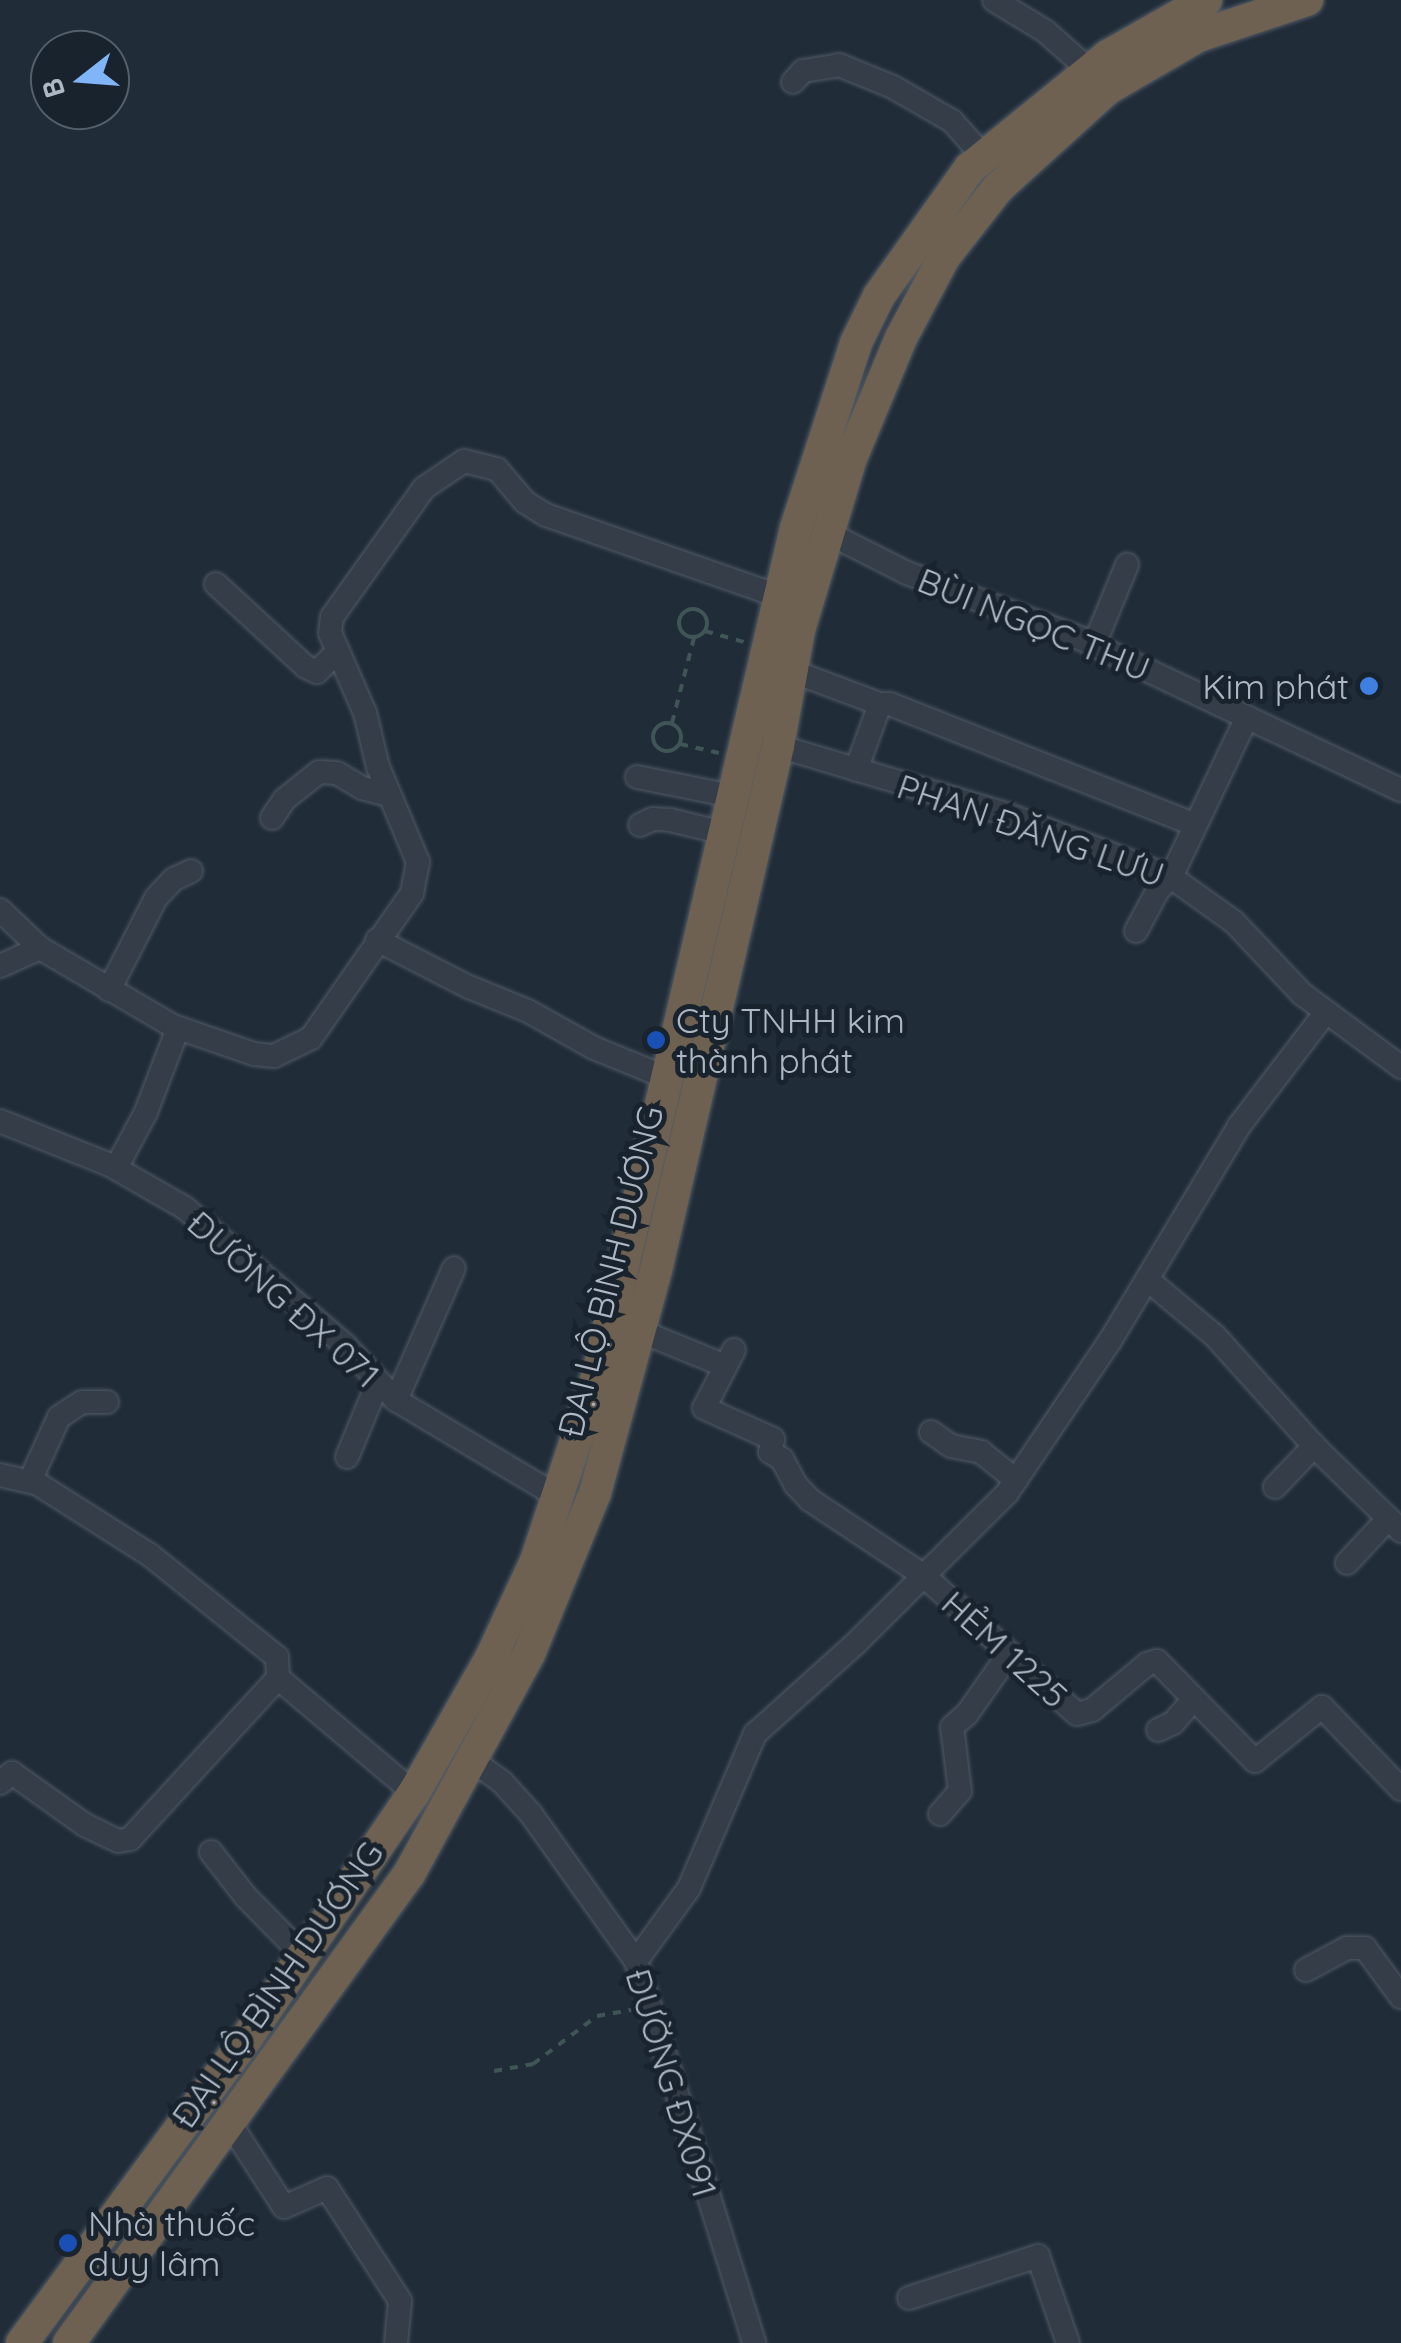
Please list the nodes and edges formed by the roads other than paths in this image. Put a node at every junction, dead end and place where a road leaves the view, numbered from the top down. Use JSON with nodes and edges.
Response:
{"nodes":[{"id":1,"x":994,"y":0,"type":"edge"},
{"id":2,"x":1206,"y":0,"type":"edge"},
{"id":3,"x":1306,"y":0,"type":"edge"},
{"id":4,"x":1090,"y":71,"type":"junction"},
{"id":5,"x":793,"y":82,"type":"dead end"},
{"id":6,"x":984,"y":157,"type":"junction"},
{"id":7,"x":830,"y":534,"type":"junction"},
{"id":8,"x":1127,"y":566,"type":"dead end"},
{"id":9,"x":216,"y":584,"type":"dead end"},
{"id":10,"x":778,"y":596,"type":"junction"},
{"id":11,"x":1094,"y":644,"type":"junction"},
{"id":12,"x":337,"y":652,"type":"junction"},
{"id":13,"x":792,"y":671,"type":"junction"},
{"id":14,"x":880,"y":704,"type":"junction"},
{"id":15,"x":1247,"y":717,"type":"junction"},
{"id":16,"x":778,"y":746,"type":"junction"},
{"id":17,"x":856,"y":770,"type":"junction"},
{"id":18,"x":637,"y":777,"type":"dead end"},
{"id":19,"x":1401,"y":790,"type":"edge"},
{"id":20,"x":388,"y":794,"type":"junction"},
{"id":21,"x":732,"y":796,"type":"junction"},
{"id":22,"x":272,"y":818,"type":"dead end"},
{"id":23,"x":640,"y":826,"type":"dead end"},
{"id":24,"x":1196,"y":826,"type":"junction"},
{"id":25,"x":724,"y":833,"type":"junction"},
{"id":26,"x":192,"y":871,"type":"dead end"},
{"id":27,"x":1171,"y":877,"type":"junction"},
{"id":28,"x":0,"y":910,"type":"edge"},
{"id":29,"x":1136,"y":930,"type":"dead end"},
{"id":30,"x":377,"y":940,"type":"junction"},
{"id":31,"x":40,"y":948,"type":"junction"},
{"id":32,"x":0,"y":966,"type":"edge"},
{"id":33,"x":109,"y":990,"type":"junction"},
{"id":34,"x":1325,"y":1013,"type":"junction"},
{"id":35,"x":178,"y":1028,"type":"junction"},
{"id":36,"x":1401,"y":1067,"type":"edge"},
{"id":37,"x":670,"y":1079,"type":"junction"},
{"id":38,"x":0,"y":1121,"type":"edge"},
{"id":39,"x":116,"y":1168,"type":"junction"},
{"id":40,"x":454,"y":1268,"type":"dead end"},
{"id":41,"x":1148,"y":1280,"type":"junction"},
{"id":42,"x":640,"y":1330,"type":"junction"},
{"id":43,"x":377,"y":1385,"type":"junction"},
{"id":44,"x":396,"y":1400,"type":"junction"},
{"id":45,"x":107,"y":1402,"type":"dead end"},
{"id":46,"x":931,"y":1432,"type":"dead end"},
{"id":47,"x":1314,"y":1446,"type":"junction"},
{"id":48,"x":347,"y":1458,"type":"dead end"},
{"id":49,"x":0,"y":1475,"type":"edge"},
{"id":50,"x":1016,"y":1480,"type":"junction"},
{"id":51,"x":30,"y":1482,"type":"junction"},
{"id":52,"x":1275,"y":1487,"type":"dead end"},
{"id":53,"x":558,"y":1496,"type":"junction"},
{"id":54,"x":1395,"y":1525,"type":"edge"},
{"id":55,"x":1347,"y":1563,"type":"dead end"},
{"id":56,"x":923,"y":1575,"type":"junction"},
{"id":57,"x":1009,"y":1654,"type":"junction"},
{"id":58,"x":278,"y":1678,"type":"junction"},
{"id":59,"x":1194,"y":1699,"type":"junction"},
{"id":60,"x":1158,"y":1730,"type":"dead end"},
{"id":61,"x":469,"y":1758,"type":"junction"},
{"id":62,"x":0,"y":1783,"type":"edge"},
{"id":63,"x":1401,"y":1790,"type":"edge"},
{"id":64,"x":414,"y":1793,"type":"junction"},
{"id":65,"x":940,"y":1814,"type":"dead end"},
{"id":66,"x":211,"y":1852,"type":"dead end"},
{"id":67,"x":303,"y":1955,"type":"junction"},
{"id":68,"x":636,"y":1961,"type":"junction"},
{"id":69,"x":1306,"y":1970,"type":"dead end"},
{"id":70,"x":1401,"y":1996,"type":"edge"},
{"id":71,"x":229,"y":2122,"type":"junction"},
{"id":72,"x":908,"y":2298,"type":"dead end"},
{"id":73,"x":22,"y":2343,"type":"edge"},
{"id":74,"x":68,"y":2343,"type":"edge"},
{"id":75,"x":396,"y":2343,"type":"edge"},
{"id":76,"x":753,"y":2343,"type":"edge"},
{"id":77,"x":1068,"y":2343,"type":"edge"}],
"edges":[{"from":1,"to":4,"type":"street"},
{"from":2,"to":4,"type":"highway","name":"ĐẠI LỘ BÌNH DƯƠNG"},
{"from":3,"to":7,"type":"highway","name":"ĐẠI LỘ BÌNH DƯƠNG"},
{"from":4,"to":6,"type":"highway","name":"ĐẠI LỘ BÌNH DƯƠNG"},
{"from":5,"to":6,"type":"street"},
{"from":6,"to":10,"type":"highway","name":"ĐẠI LỘ BÌNH DƯƠNG"},
{"from":7,"to":11,"type":"street","name":"BÙI NGỌC THU"},
{"from":7,"to":13,"type":"highway","name":"ĐẠI LỘ BÌNH DƯƠNG"},
{"from":8,"to":11,"type":"street"},
{"from":9,"to":12,"type":"street"},
{"from":10,"to":12,"type":"street"},
{"from":10,"to":21,"type":"highway","name":"ĐẠI LỘ BÌNH DƯƠNG"},
{"from":11,"to":15,"type":"street","name":"BÙI NGỌC THU"},
{"from":12,"to":20,"type":"street"},
{"from":13,"to":14,"type":"street"},
{"from":13,"to":16,"type":"highway","name":"ĐẠI LỘ BÌNH DƯƠNG"},
{"from":14,"to":17,"type":"street"},
{"from":14,"to":24,"type":"street"},
{"from":15,"to":19,"type":"street","name":"BÙI NGỌC THU"},
{"from":15,"to":24,"type":"street"},
{"from":16,"to":17,"type":"street","name":"PHAN ĐĂNG LƯU"},
{"from":16,"to":42,"type":"highway","name":"ĐẠI LỘ BÌNH DƯƠNG"},
{"from":17,"to":27,"type":"street","name":"PHAN ĐĂNG LƯU"},
{"from":18,"to":21,"type":"street"},
{"from":20,"to":22,"type":"street"},
{"from":20,"to":30,"type":"street"},
{"from":21,"to":25,"type":"highway","name":"ĐẠI LỘ BÌNH DƯƠNG"},
{"from":23,"to":25,"type":"street"},
{"from":24,"to":27,"type":"street"},
{"from":25,"to":37,"type":"highway","name":"ĐẠI LỘ BÌNH DƯƠNG"},
{"from":26,"to":33,"type":"street"},
{"from":27,"to":29,"type":"street"},
{"from":27,"to":34,"type":"street","name":"PHAN ĐĂNG LƯU"},
{"from":28,"to":31,"type":"street"},
{"from":30,"to":35,"type":"street"},
{"from":30,"to":37,"type":"street"},
{"from":31,"to":32,"type":"street"},
{"from":31,"to":33,"type":"street"},
{"from":33,"to":35,"type":"street"},
{"from":34,"to":36,"type":"street","name":"PHAN ĐĂNG LƯU"},
{"from":34,"to":41,"type":"street"},
{"from":35,"to":39,"type":"street"},
{"from":37,"to":53,"type":"highway","name":"ĐẠI LỘ BÌNH DƯƠNG"},
{"from":38,"to":39,"type":"street","name":"ĐƯỜNG ĐX 071"},
{"from":39,"to":43,"type":"street","name":"ĐƯỜNG ĐX 071"},
{"from":40,"to":44,"type":"street"},
{"from":41,"to":47,"type":"street"},
{"from":41,"to":50,"type":"street"},
{"from":42,"to":56,"type":"street","name":"HẺM 1225"},
{"from":42,"to":61,"type":"highway","name":"ĐẠI LỘ BÌNH DƯƠNG"},
{"from":43,"to":44,"type":"street","name":"ĐƯỜNG ĐX 071"},
{"from":43,"to":48,"type":"street"},
{"from":44,"to":53,"type":"street","name":"ĐƯỜNG ĐX 071"},
{"from":45,"to":51,"type":"street"},
{"from":46,"to":50,"type":"street"},
{"from":47,"to":52,"type":"street"},
{"from":47,"to":54,"type":"street"},
{"from":49,"to":51,"type":"street"},
{"from":50,"to":56,"type":"street"},
{"from":51,"to":58,"type":"street"},
{"from":53,"to":64,"type":"highway","name":"ĐẠI LỘ BÌNH DƯƠNG"},
{"from":54,"to":55,"type":"street"},
{"from":56,"to":57,"type":"street","name":"HẺM 1225"},
{"from":56,"to":68,"type":"street"},
{"from":57,"to":59,"type":"street","name":"HẺM 1225"},
{"from":57,"to":65,"type":"street"},
{"from":58,"to":62,"type":"street"},
{"from":58,"to":64,"type":"street"},
{"from":59,"to":60,"type":"street"},
{"from":59,"to":63,"type":"street","name":"HẺM 1225"},
{"from":61,"to":68,"type":"street","name":"ĐƯỜNG ĐX091"},
{"from":61,"to":71,"type":"highway","name":"ĐẠI LỘ BÌNH DƯƠNG"},
{"from":64,"to":67,"type":"highway","name":"ĐẠI LỘ BÌNH DƯƠNG"},
{"from":66,"to":67,"type":"street"},
{"from":67,"to":73,"type":"highway","name":"ĐẠI LỘ BÌNH DƯƠNG"},
{"from":68,"to":76,"type":"street","name":"ĐƯỜNG ĐX091"},
{"from":69,"to":70,"type":"street"},
{"from":71,"to":74,"type":"highway","name":"ĐẠI LỘ BÌNH DƯƠNG"},
{"from":71,"to":75,"type":"street"},
{"from":72,"to":77,"type":"street"}]}
